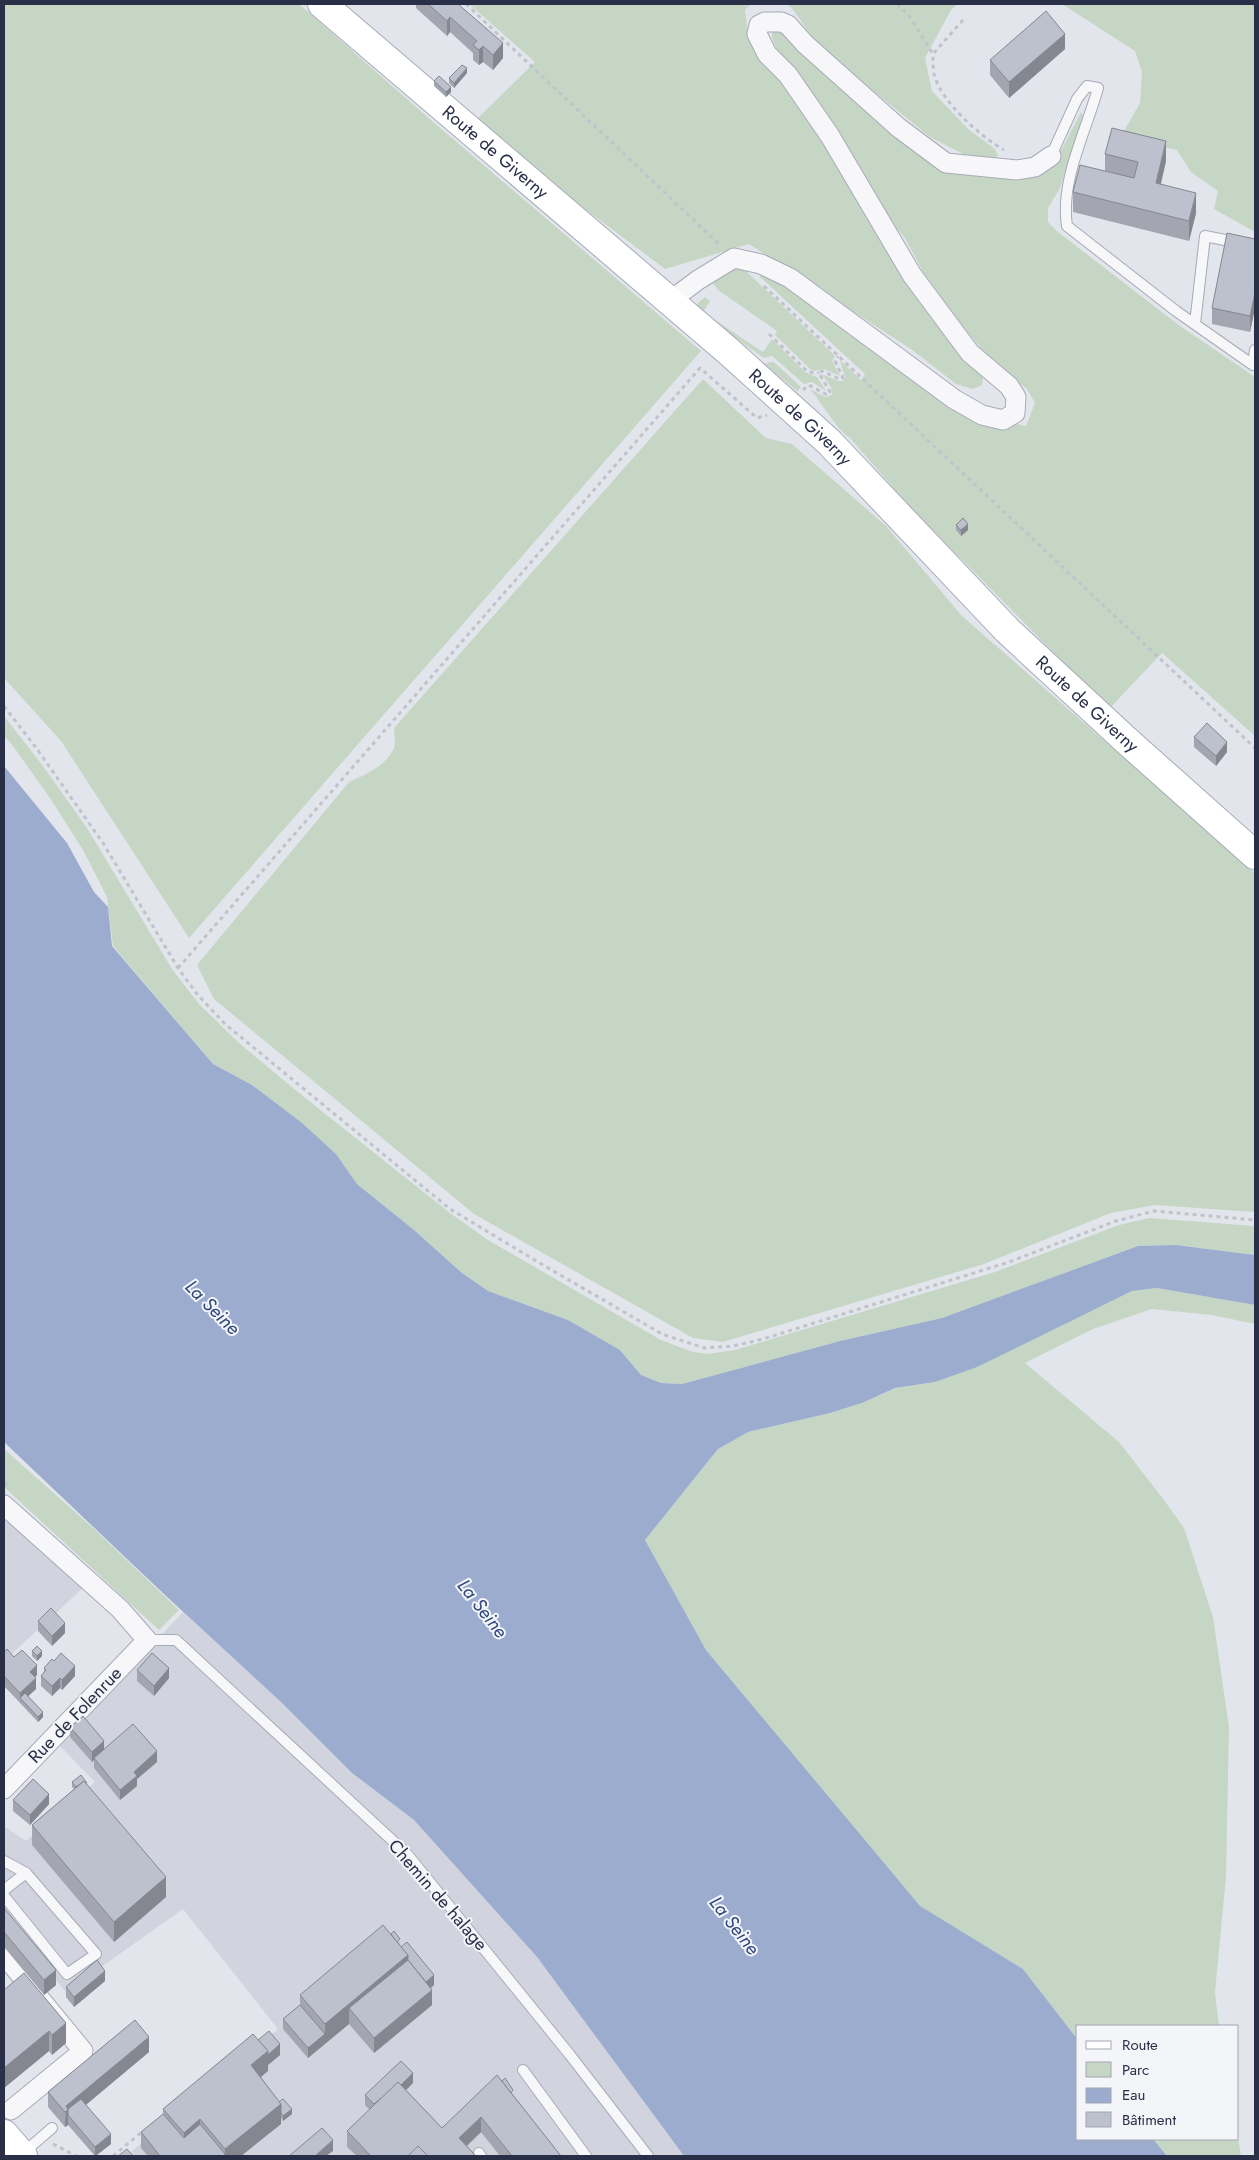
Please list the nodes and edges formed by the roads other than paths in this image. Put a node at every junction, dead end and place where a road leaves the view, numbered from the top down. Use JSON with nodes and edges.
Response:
{"nodes":[{"id":1,"x":322,"y":4,"type":"edge"},
{"id":2,"x":1051,"y":156,"type":"joint"},
{"id":3,"x":1255,"y":246,"type":"edge"},
{"id":4,"x":670,"y":301,"type":"junction"},
{"id":5,"x":1194,"y":324,"type":"junction"},
{"id":6,"x":1255,"y":350,"type":"edge"},
{"id":7,"x":1255,"y":855,"type":"edge"},
{"id":8,"x":4,"y":1505,"type":"edge"},
{"id":9,"x":147,"y":1640,"type":"junction"},
{"id":10,"x":4,"y":1789,"type":"edge"},
{"id":11,"x":4,"y":1861,"type":"edge"},
{"id":12,"x":26,"y":1873,"type":"junction"},
{"id":13,"x":4,"y":1890,"type":"edge"},
{"id":14,"x":4,"y":1896,"type":"edge"},
{"id":15,"x":4,"y":1955,"type":"edge"},
{"id":16,"x":523,"y":2070,"type":"dead end"},
{"id":17,"x":8,"y":2122,"type":"edge"},
{"id":18,"x":52,"y":2128,"type":"dead end"},
{"id":19,"x":14,"y":2156,"type":"edge"},
{"id":20,"x":586,"y":2156,"type":"edge"},
{"id":21,"x":648,"y":2156,"type":"edge"}],
"edges":[{"from":1,"to":4,"type":"main road","name":"Route de Giverny"},
{"from":2,"to":4,"type":"street"},
{"from":2,"to":5,"type":"lane"},
{"from":3,"to":5,"type":"lane"},
{"from":4,"to":7,"type":"main road","name":"Route de Giverny"},
{"from":5,"to":6,"type":"lane"},
{"from":8,"to":9,"type":"street"},
{"from":9,"to":10,"type":"street","name":"Rue de Folenrue"},
{"from":9,"to":21,"type":"lane","name":"Chemin de halage"},
{"from":11,"to":12,"type":"lane"},
{"from":12,"to":13,"type":"lane"},
{"from":12,"to":14,"type":"lane"},
{"from":15,"to":17,"type":"street"},
{"from":16,"to":20,"type":"lane"},
{"from":17,"to":19,"type":"main road"},
{"from":18,"to":19,"type":"lane"}]}
